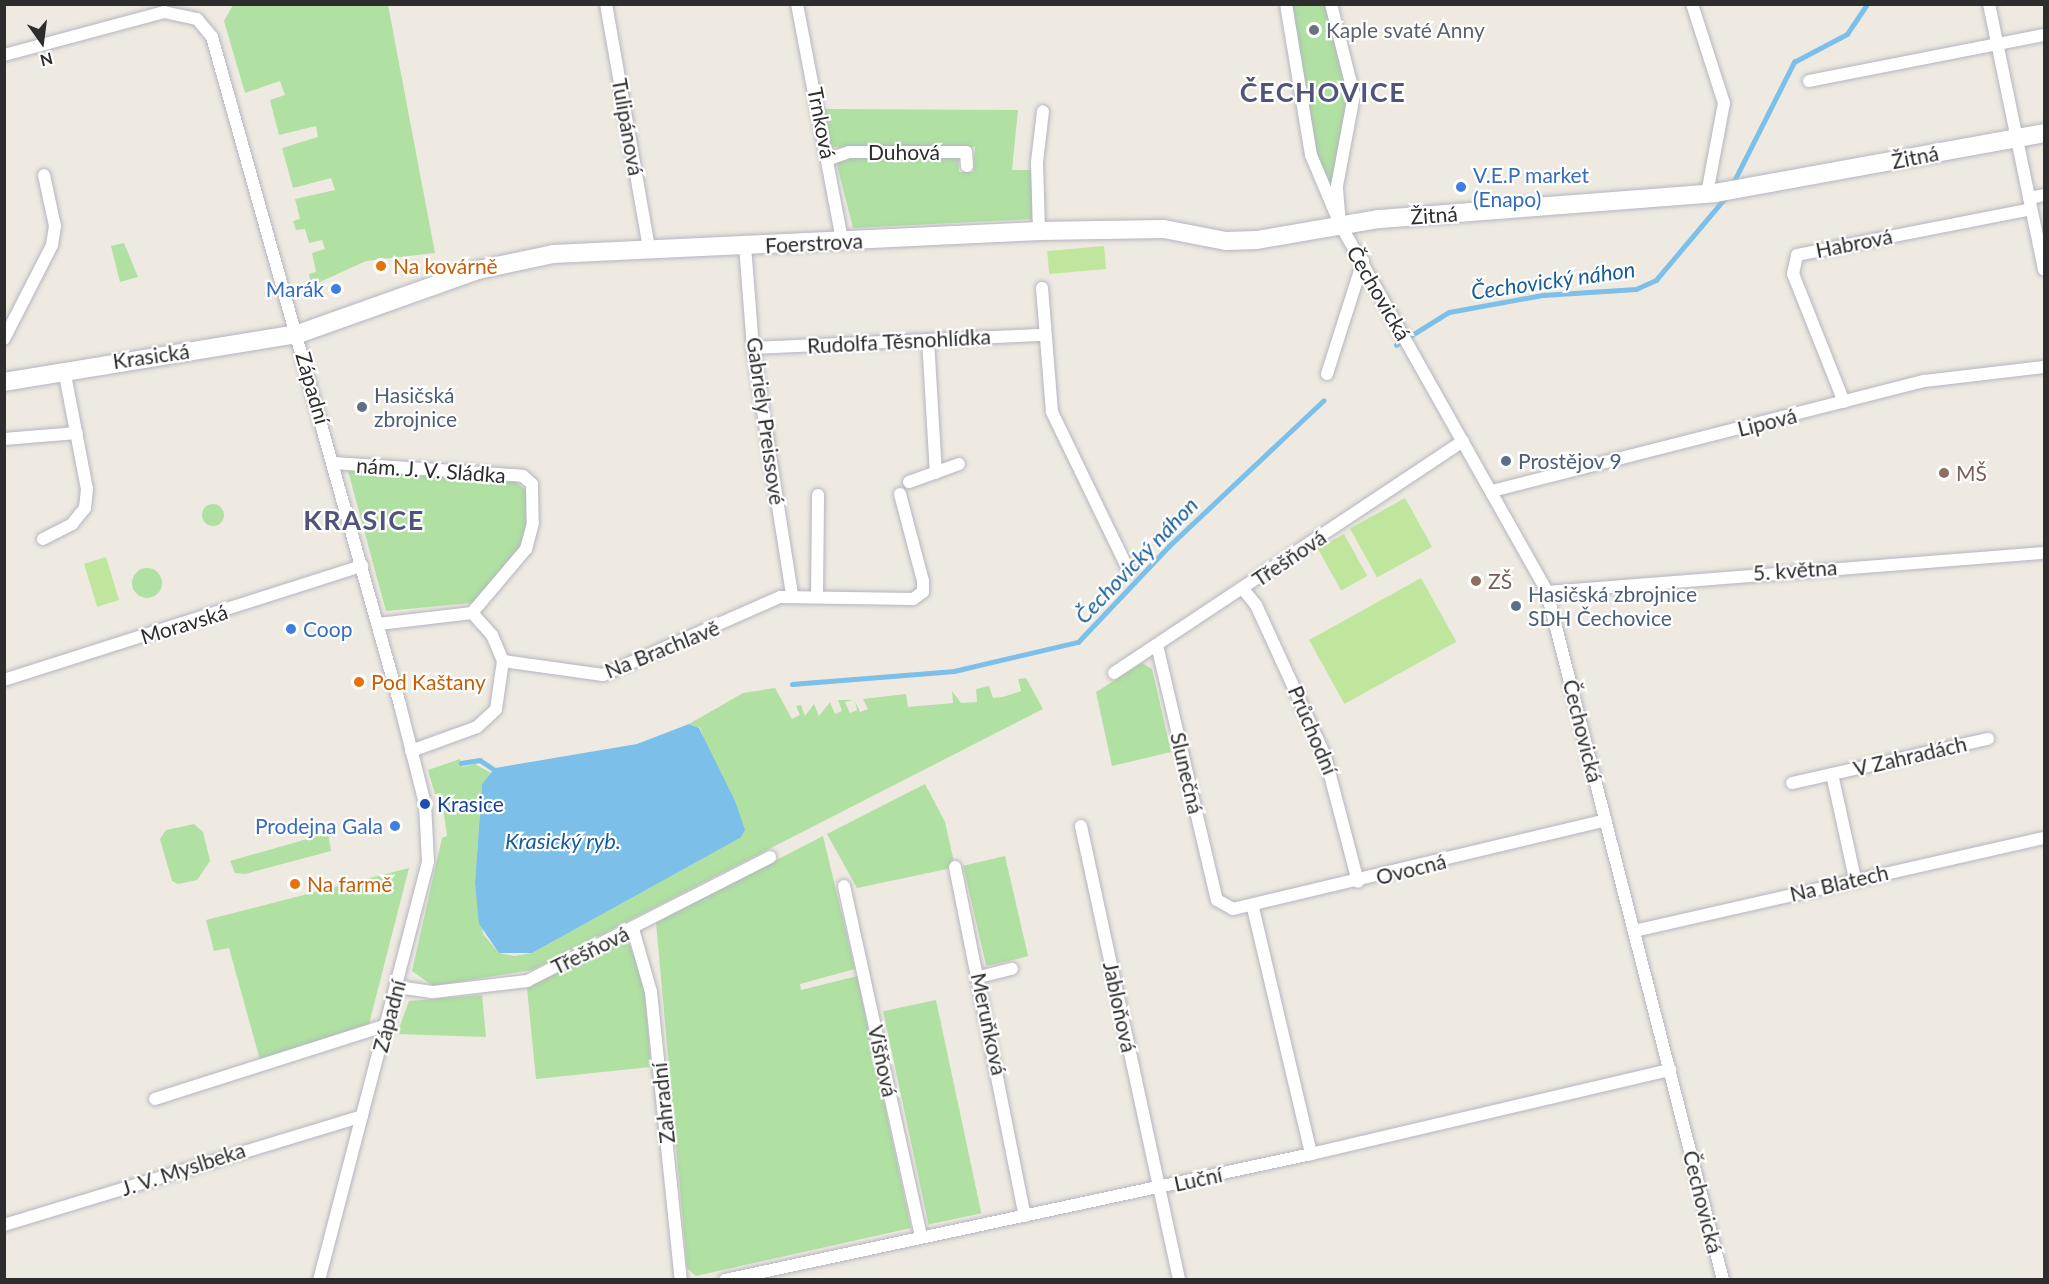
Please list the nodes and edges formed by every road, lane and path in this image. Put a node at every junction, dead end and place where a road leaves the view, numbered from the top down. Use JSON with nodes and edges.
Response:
{"nodes":[{"id":1,"x":606,"y":4,"type":"edge"},
{"id":2,"x":797,"y":4,"type":"edge"},
{"id":3,"x":1286,"y":4,"type":"edge"},
{"id":4,"x":1331,"y":4,"type":"edge"},
{"id":5,"x":1692,"y":4,"type":"edge"},
{"id":6,"x":1989,"y":4,"type":"edge"},
{"id":7,"x":2044,"y":35,"type":"edge"},
{"id":8,"x":1999,"y":44,"type":"junction"},
{"id":9,"x":4,"y":55,"type":"edge"},
{"id":10,"x":1809,"y":81,"type":"dead end"},
{"id":11,"x":1043,"y":111,"type":"dead end"},
{"id":12,"x":2044,"y":133,"type":"edge"},
{"id":13,"x":2017,"y":138,"type":"junction"},
{"id":14,"x":829,"y":159,"type":"junction"},
{"id":15,"x":967,"y":166,"type":"dead end"},
{"id":16,"x":44,"y":175,"type":"dead end"},
{"id":17,"x":1711,"y":193,"type":"junction"},
{"id":18,"x":2044,"y":195,"type":"edge"},
{"id":19,"x":2030,"y":204,"type":"junction"},
{"id":20,"x":1340,"y":224,"type":"junction"},
{"id":21,"x":1039,"y":231,"type":"junction"},
{"id":22,"x":842,"y":241,"type":"junction"},
{"id":23,"x":745,"y":246,"type":"junction"},
{"id":24,"x":649,"y":249,"type":"junction"},
{"id":25,"x":1363,"y":261,"type":"junction"},
{"id":26,"x":2044,"y":268,"type":"edge"},
{"id":27,"x":1042,"y":288,"type":"dead end"},
{"id":28,"x":298,"y":334,"type":"junction"},
{"id":29,"x":1044,"y":335,"type":"junction"},
{"id":30,"x":4,"y":339,"type":"edge"},
{"id":31,"x":928,"y":340,"type":"junction"},
{"id":32,"x":753,"y":348,"type":"junction"},
{"id":33,"x":2044,"y":367,"type":"edge"},
{"id":34,"x":64,"y":369,"type":"junction"},
{"id":35,"x":1327,"y":374,"type":"dead end"},
{"id":36,"x":4,"y":382,"type":"edge"},
{"id":37,"x":1844,"y":402,"type":"junction"},
{"id":38,"x":77,"y":433,"type":"junction"},
{"id":39,"x":4,"y":439,"type":"edge"},
{"id":40,"x":1463,"y":441,"type":"junction"},
{"id":41,"x":334,"y":463,"type":"junction"},
{"id":42,"x":959,"y":464,"type":"dead end"},
{"id":43,"x":936,"y":472,"type":"junction"},
{"id":44,"x":909,"y":482,"type":"dead end"},
{"id":45,"x":1492,"y":491,"type":"junction"},
{"id":46,"x":900,"y":494,"type":"dead end"},
{"id":47,"x":818,"y":495,"type":"dead end"},
{"id":48,"x":43,"y":539,"type":"dead end"},
{"id":49,"x":2044,"y":553,"type":"edge"},
{"id":50,"x":362,"y":566,"type":"junction"},
{"id":51,"x":1129,"y":571,"type":"dead end"},
{"id":52,"x":1242,"y":589,"type":"junction"},
{"id":53,"x":1547,"y":592,"type":"junction"},
{"id":54,"x":792,"y":595,"type":"junction"},
{"id":55,"x":817,"y":595,"type":"junction"},
{"id":56,"x":472,"y":613,"type":"junction"},
{"id":57,"x":378,"y":624,"type":"junction"},
{"id":58,"x":1157,"y":645,"type":"junction"},
{"id":59,"x":503,"y":661,"type":"junction"},
{"id":60,"x":1114,"y":673,"type":"dead end"},
{"id":61,"x":4,"y":680,"type":"edge"},
{"id":62,"x":1988,"y":739,"type":"dead end"},
{"id":63,"x":411,"y":751,"type":"junction"},
{"id":64,"x":1832,"y":774,"type":"junction"},
{"id":65,"x":1792,"y":783,"type":"dead end"},
{"id":66,"x":1606,"y":820,"type":"junction"},
{"id":67,"x":1081,"y":826,"type":"dead end"},
{"id":68,"x":2044,"y":838,"type":"edge"},
{"id":69,"x":770,"y":857,"type":"dead end"},
{"id":70,"x":955,"y":867,"type":"dead end"},
{"id":71,"x":1855,"y":879,"type":"junction"},
{"id":72,"x":1358,"y":882,"type":"junction"},
{"id":73,"x":844,"y":886,"type":"dead end"},
{"id":74,"x":1217,"y":900,"type":"joint"},
{"id":75,"x":1253,"y":908,"type":"junction"},
{"id":76,"x":633,"y":929,"type":"junction"},
{"id":77,"x":1634,"y":931,"type":"junction"},
{"id":78,"x":1012,"y":969,"type":"dead end"},
{"id":79,"x":980,"y":977,"type":"junction"},
{"id":80,"x":397,"y":987,"type":"junction"},
{"id":81,"x":387,"y":1025,"type":"junction"},
{"id":82,"x":1670,"y":1070,"type":"junction"},
{"id":83,"x":155,"y":1099,"type":"dead end"},
{"id":84,"x":362,"y":1116,"type":"junction"},
{"id":85,"x":1311,"y":1154,"type":"junction"},
{"id":86,"x":1158,"y":1188,"type":"junction"},
{"id":87,"x":1025,"y":1216,"type":"junction"},
{"id":88,"x":4,"y":1225,"type":"edge"},
{"id":89,"x":921,"y":1236,"type":"junction"},
{"id":90,"x":319,"y":1280,"type":"edge"},
{"id":91,"x":681,"y":1280,"type":"edge"},
{"id":92,"x":725,"y":1280,"type":"edge"},
{"id":93,"x":1179,"y":1280,"type":"edge"},
{"id":94,"x":1723,"y":1280,"type":"edge"}],
"edges":[{"from":1,"to":24,"type":"street","name":"Tulipánová"},
{"from":2,"to":14,"type":"street","name":"Trnková"},
{"from":3,"to":20,"type":"street","name":"Čechovická"},
{"from":4,"to":20,"type":"street","name":"Čechovická"},
{"from":5,"to":17,"type":"street"},
{"from":6,"to":8,"type":"street"},
{"from":7,"to":8,"type":"street"},
{"from":8,"to":10,"type":"street"},
{"from":8,"to":13,"type":"street"},
{"from":9,"to":28,"type":"street","name":"Západní"},
{"from":11,"to":21,"type":"street"},
{"from":12,"to":13,"type":"street","name":"Žitná"},
{"from":13,"to":17,"type":"street","name":"Žitná"},
{"from":13,"to":19,"type":"street"},
{"from":14,"to":15,"type":"street","name":"Duhová"},
{"from":14,"to":22,"type":"street","name":"Trnková"},
{"from":16,"to":30,"type":"street"},
{"from":17,"to":20,"type":"street","name":"Žitná"},
{"from":18,"to":19,"type":"street"},
{"from":19,"to":26,"type":"street"},
{"from":19,"to":37,"type":"street","name":"Habrová"},
{"from":20,"to":21,"type":"street","name":"Foerstrova"},
{"from":20,"to":25,"type":"street","name":"Čechovická"},
{"from":21,"to":22,"type":"street","name":"Foerstrova"},
{"from":22,"to":23,"type":"street","name":"Foerstrova"},
{"from":23,"to":24,"type":"street","name":"Foerstrova"},
{"from":23,"to":32,"type":"street","name":"Gabriely Preissové"},
{"from":24,"to":28,"type":"street","name":"Foerstrova"},
{"from":25,"to":35,"type":"street"},
{"from":25,"to":40,"type":"street","name":"Čechovická"},
{"from":27,"to":29,"type":"street"},
{"from":28,"to":34,"type":"street","name":"Krasická"},
{"from":28,"to":41,"type":"street","name":"Západní"},
{"from":29,"to":31,"type":"street","name":"Rudolfa Těsnohlídka"},
{"from":29,"to":51,"type":"street"},
{"from":31,"to":32,"type":"street","name":"Rudolfa Těsnohlídka"},
{"from":31,"to":43,"type":"street"},
{"from":32,"to":54,"type":"street","name":"Gabriely Preissové"},
{"from":33,"to":37,"type":"street","name":"Lipová"},
{"from":34,"to":36,"type":"street","name":"Krasická"},
{"from":34,"to":38,"type":"street"},
{"from":37,"to":45,"type":"street","name":"Lipová"},
{"from":38,"to":39,"type":"street"},
{"from":38,"to":48,"type":"street"},
{"from":40,"to":45,"type":"street","name":"Čechovická"},
{"from":40,"to":52,"type":"street","name":"Třešňová"},
{"from":41,"to":50,"type":"street","name":"Západní"},
{"from":41,"to":56,"type":"street","name":"nám. J. V. Sládka"},
{"from":42,"to":43,"type":"street"},
{"from":43,"to":44,"type":"street"},
{"from":45,"to":53,"type":"street","name":"Čechovická"},
{"from":46,"to":55,"type":"street","name":"Na Brachlavě"},
{"from":47,"to":55,"type":"street"},
{"from":49,"to":53,"type":"street","name":"5. května"},
{"from":50,"to":57,"type":"street","name":"Západní"},
{"from":50,"to":61,"type":"street","name":"Moravská"},
{"from":52,"to":58,"type":"street","name":"Třešňová"},
{"from":52,"to":72,"type":"street","name":"Průchodní"},
{"from":53,"to":66,"type":"street","name":"Čechovická"},
{"from":54,"to":55,"type":"street","name":"Na Brachlavě"},
{"from":54,"to":59,"type":"street","name":"Na Brachlavě"},
{"from":56,"to":57,"type":"street"},
{"from":56,"to":59,"type":"street"},
{"from":57,"to":63,"type":"street","name":"Západní"},
{"from":58,"to":60,"type":"street","name":"Třešňová"},
{"from":58,"to":74,"type":"street","name":"Slunečná"},
{"from":59,"to":63,"type":"street"},
{"from":62,"to":64,"type":"street","name":"V Zahradách"},
{"from":63,"to":80,"type":"street","name":"Západní"},
{"from":64,"to":65,"type":"street","name":"V Zahradách"},
{"from":64,"to":71,"type":"street","name":"V Zahradách"},
{"from":66,"to":72,"type":"street","name":"Ovocná"},
{"from":66,"to":77,"type":"street","name":"Čechovická"},
{"from":67,"to":86,"type":"street","name":"Jabloňová"},
{"from":68,"to":71,"type":"street","name":"Na Blatech"},
{"from":69,"to":76,"type":"street","name":"Třešňová"},
{"from":70,"to":79,"type":"street","name":"Meruňková"},
{"from":71,"to":77,"type":"street","name":"Na Blatech"},
{"from":72,"to":75,"type":"street","name":"Ovocná"},
{"from":73,"to":89,"type":"street","name":"Višňová"},
{"from":74,"to":75,"type":"street","name":"Ovocná"},
{"from":75,"to":85,"type":"street"},
{"from":76,"to":80,"type":"street","name":"Třešňová"},
{"from":76,"to":91,"type":"street","name":"Zahradní"},
{"from":77,"to":82,"type":"street","name":"Čechovická"},
{"from":78,"to":79,"type":"street"},
{"from":79,"to":87,"type":"street","name":"Meruňková"},
{"from":80,"to":81,"type":"street","name":"Západní"},
{"from":81,"to":83,"type":"street"},
{"from":81,"to":84,"type":"street","name":"Západní"},
{"from":82,"to":85,"type":"street","name":"Luční"},
{"from":82,"to":94,"type":"street","name":"Čechovická"},
{"from":84,"to":88,"type":"street","name":"J. V. Myslbeka"},
{"from":84,"to":90,"type":"street","name":"Západní"},
{"from":85,"to":86,"type":"street","name":"Luční"},
{"from":86,"to":87,"type":"street","name":"Luční"},
{"from":86,"to":93,"type":"street","name":"Jabloňová"},
{"from":87,"to":89,"type":"street","name":"Luční"},
{"from":89,"to":92,"type":"street","name":"Luční"}]}
